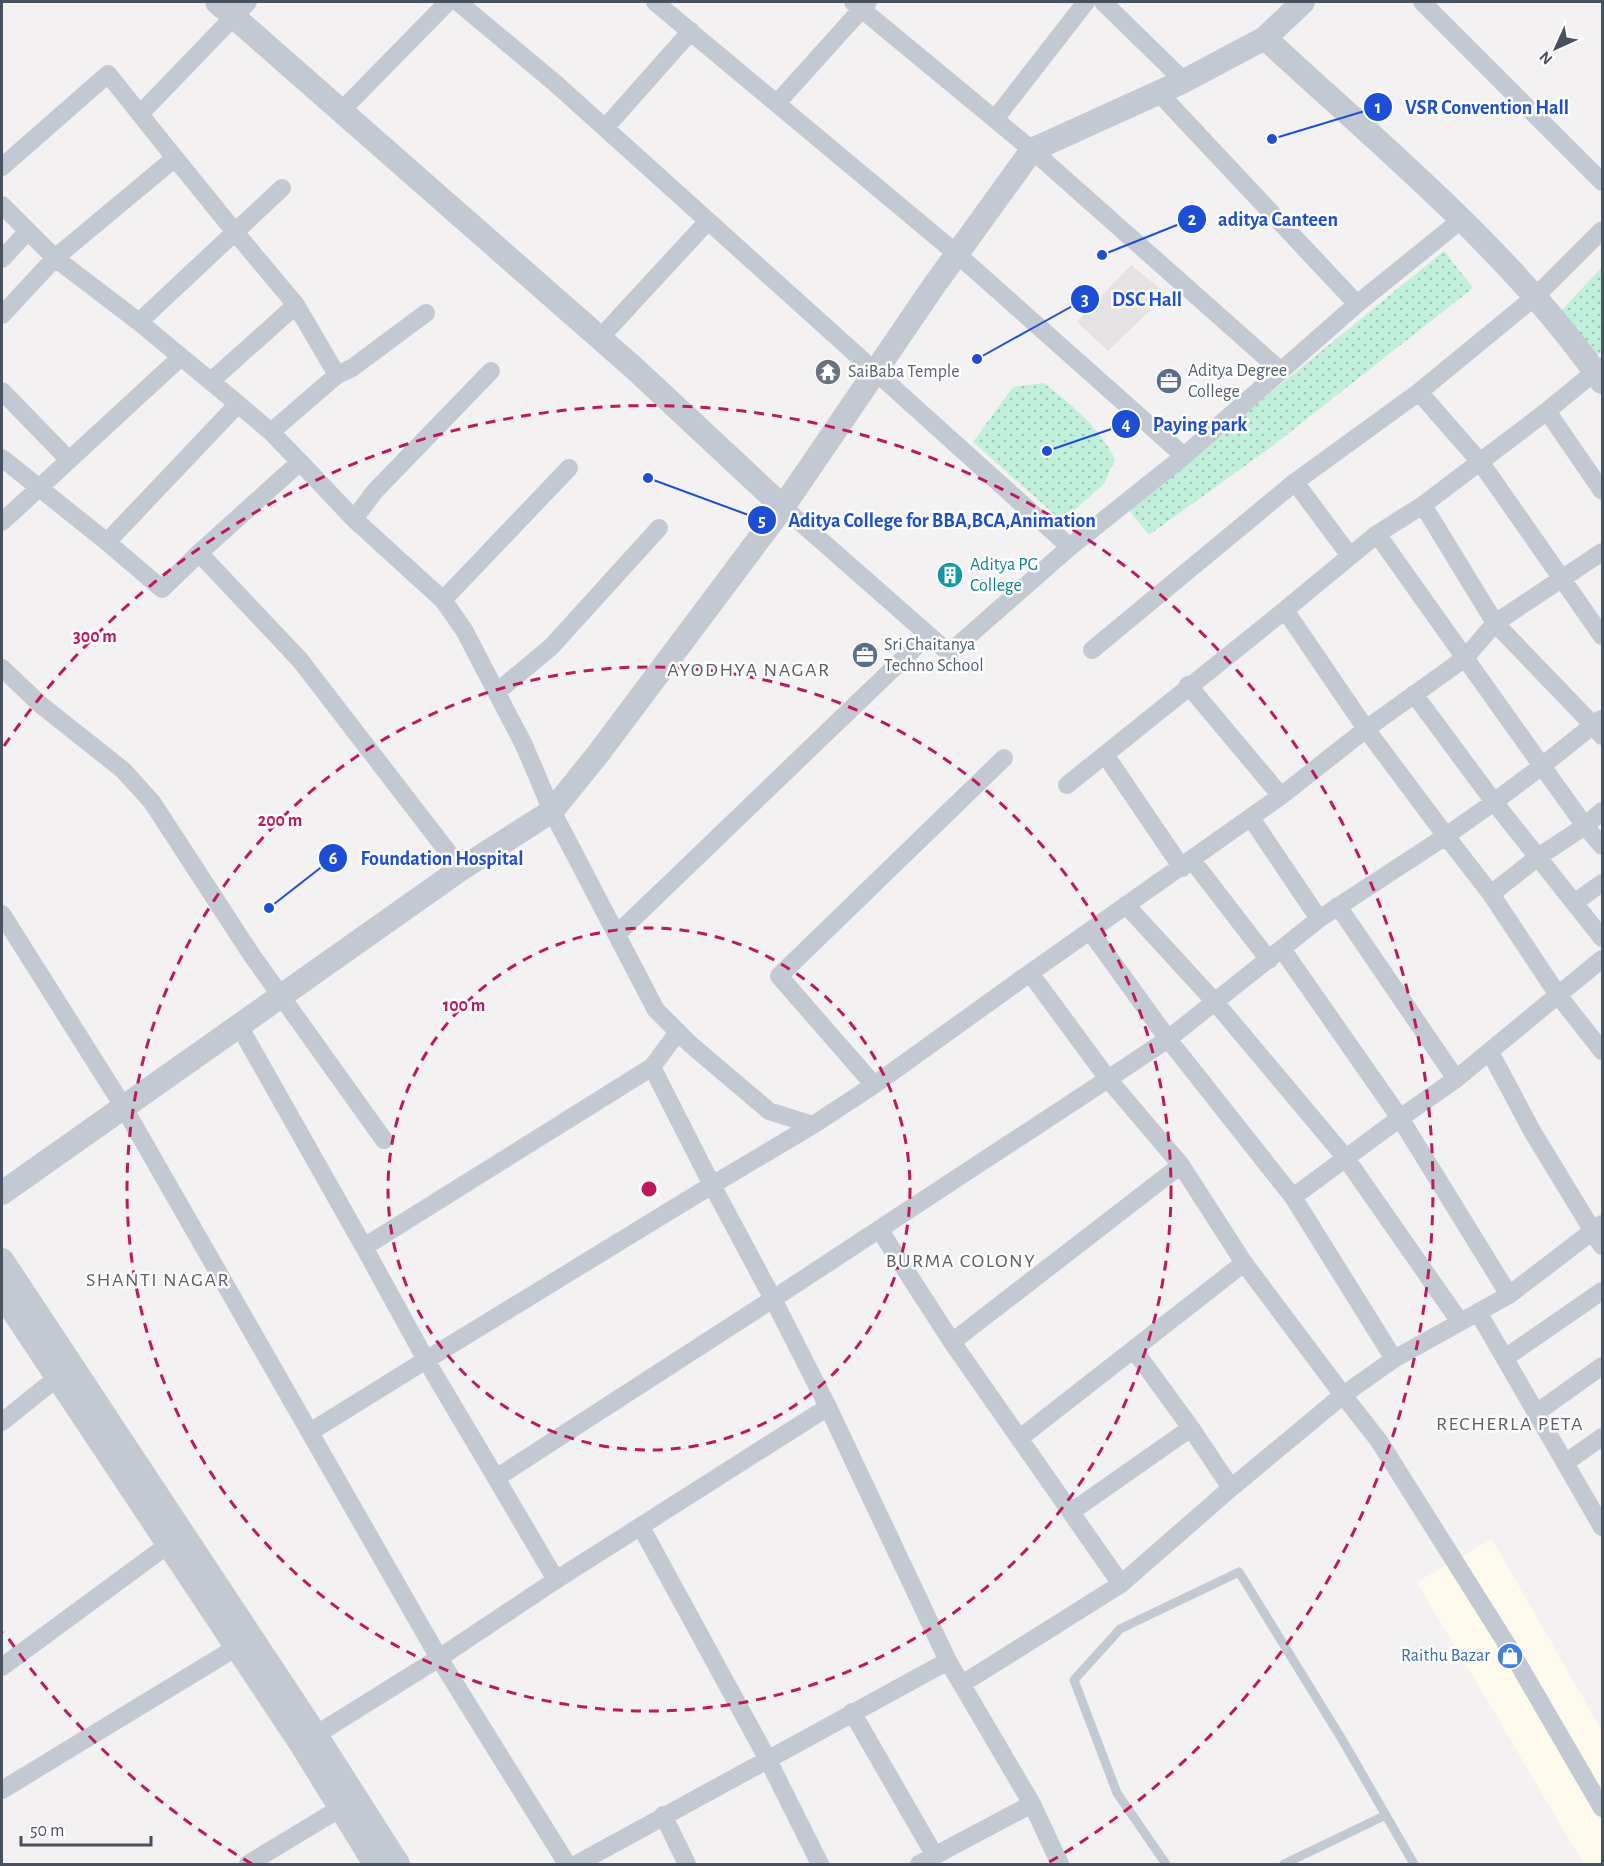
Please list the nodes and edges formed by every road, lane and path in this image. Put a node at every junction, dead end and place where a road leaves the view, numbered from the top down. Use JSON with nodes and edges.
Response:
{"nodes":[{"id":1,"x":448,"y":2,"type":"edge"},
{"id":2,"x":458,"y":2,"type":"edge"},
{"id":3,"x":655,"y":2,"type":"edge"},
{"id":4,"x":1086,"y":2,"type":"edge"},
{"id":5,"x":1103,"y":2,"type":"edge"},
{"id":6,"x":1303,"y":2,"type":"edge"},
{"id":7,"x":1422,"y":2,"type":"edge"},
{"id":8,"x":861,"y":4,"type":"edge"},
{"id":9,"x":233,"y":6,"type":"edge"},
{"id":10,"x":691,"y":31,"type":"junction"},
{"id":11,"x":1265,"y":38,"type":"junction"},
{"id":12,"x":1184,"y":81,"type":"junction"},
{"id":13,"x":1158,"y":92,"type":"junction"},
{"id":14,"x":777,"y":103,"type":"junction"},
{"id":15,"x":342,"y":110,"type":"junction"},
{"id":16,"x":140,"y":114,"type":"junction"},
{"id":17,"x":995,"y":119,"type":"junction"},
{"id":18,"x":605,"y":128,"type":"junction"},
{"id":19,"x":1032,"y":150,"type":"junction"},
{"id":20,"x":175,"y":158,"type":"junction"},
{"id":21,"x":2,"y":167,"type":"edge"},
{"id":22,"x":1602,"y":182,"type":"edge"},
{"id":23,"x":282,"y":188,"type":"dead end"},
{"id":24,"x":2,"y":205,"type":"edge"},
{"id":25,"x":1461,"y":220,"type":"junction"},
{"id":26,"x":708,"y":221,"type":"junction"},
{"id":27,"x":1602,"y":230,"type":"edge"},
{"id":28,"x":236,"y":231,"type":"junction"},
{"id":29,"x":27,"y":232,"type":"junction"},
{"id":30,"x":957,"y":254,"type":"junction"},
{"id":31,"x":55,"y":258,"type":"junction"},
{"id":32,"x":2,"y":259,"type":"edge"},
{"id":33,"x":1536,"y":296,"type":"junction"},
{"id":34,"x":1357,"y":304,"type":"junction"},
{"id":35,"x":296,"y":305,"type":"junction"},
{"id":36,"x":426,"y":313,"type":"dead end"},
{"id":37,"x":2,"y":315,"type":"edge"},
{"id":38,"x":139,"y":322,"type":"junction"},
{"id":39,"x":600,"y":338,"type":"junction"},
{"id":40,"x":181,"y":357,"type":"junction"},
{"id":41,"x":491,"y":371,"type":"dead end"},
{"id":42,"x":1281,"y":371,"type":"junction"},
{"id":43,"x":876,"y":372,"type":"junction"},
{"id":44,"x":1600,"y":373,"type":"edge"},
{"id":45,"x":338,"y":375,"type":"junction"},
{"id":46,"x":211,"y":381,"type":"junction"},
{"id":47,"x":2,"y":391,"type":"edge"},
{"id":48,"x":1419,"y":392,"type":"junction"},
{"id":49,"x":238,"y":405,"type":"junction"},
{"id":50,"x":1547,"y":411,"type":"junction"},
{"id":51,"x":272,"y":432,"type":"junction"},
{"id":52,"x":1184,"y":456,"type":"junction"},
{"id":53,"x":2,"y":458,"type":"edge"},
{"id":54,"x":68,"y":459,"type":"junction"},
{"id":55,"x":300,"y":462,"type":"junction"},
{"id":56,"x":1481,"y":463,"type":"junction"},
{"id":57,"x":569,"y":468,"type":"dead end"},
{"id":58,"x":1295,"y":482,"type":"junction"},
{"id":59,"x":37,"y":489,"type":"junction"},
{"id":60,"x":1602,"y":490,"type":"edge"},
{"id":61,"x":1423,"y":505,"type":"junction"},
{"id":62,"x":783,"y":507,"type":"junction"},
{"id":63,"x":354,"y":519,"type":"junction"},
{"id":64,"x":2,"y":522,"type":"edge"},
{"id":65,"x":659,"y":528,"type":"dead end"},
{"id":66,"x":1377,"y":534,"type":"junction"},
{"id":67,"x":107,"y":542,"type":"junction"},
{"id":68,"x":1070,"y":547,"type":"junction"},
{"id":69,"x":1602,"y":552,"type":"edge"},
{"id":70,"x":199,"y":554,"type":"junction"},
{"id":71,"x":1350,"y":556,"type":"junction"},
{"id":72,"x":1562,"y":581,"type":"junction"},
{"id":73,"x":443,"y":600,"type":"junction"},
{"id":74,"x":1285,"y":610,"type":"junction"},
{"id":75,"x":1495,"y":623,"type":"junction"},
{"id":76,"x":928,"y":635,"type":"junction"},
{"id":77,"x":1602,"y":636,"type":"edge"},
{"id":78,"x":1092,"y":651,"type":"dead end"},
{"id":79,"x":1465,"y":658,"type":"junction"},
{"id":80,"x":2,"y":668,"type":"edge"},
{"id":81,"x":1188,"y":685,"type":"junction"},
{"id":82,"x":498,"y":691,"type":"junction"},
{"id":83,"x":1414,"y":694,"type":"junction"},
{"id":84,"x":1599,"y":726,"type":"edge"},
{"id":85,"x":1366,"y":729,"type":"junction"},
{"id":86,"x":1106,"y":756,"type":"junction"},
{"id":87,"x":1004,"y":758,"type":"dead end"},
{"id":88,"x":1542,"y":766,"type":"junction"},
{"id":89,"x":1067,"y":785,"type":"dead end"},
{"id":90,"x":1281,"y":796,"type":"junction"},
{"id":91,"x":1494,"y":802,"type":"junction"},
{"id":92,"x":552,"y":811,"type":"junction"},
{"id":93,"x":1602,"y":811,"type":"edge"},
{"id":94,"x":1251,"y":818,"type":"junction"},
{"id":95,"x":1585,"y":826,"type":"junction"},
{"id":96,"x":1446,"y":836,"type":"junction"},
{"id":97,"x":1602,"y":846,"type":"edge"},
{"id":98,"x":1538,"y":857,"type":"junction"},
{"id":99,"x":1187,"y":864,"type":"junction"},
{"id":100,"x":461,"y":869,"type":"junction"},
{"id":101,"x":1602,"y":883,"type":"edge"},
{"id":102,"x":1491,"y":894,"type":"junction"},
{"id":103,"x":1575,"y":902,"type":"junction"},
{"id":104,"x":1126,"y":905,"type":"junction"},
{"id":105,"x":1338,"y":906,"type":"junction"},
{"id":106,"x":2,"y":914,"type":"edge"},
{"id":107,"x":1319,"y":918,"type":"junction"},
{"id":108,"x":1090,"y":930,"type":"junction"},
{"id":109,"x":617,"y":934,"type":"junction"},
{"id":110,"x":1602,"y":938,"type":"edge"},
{"id":111,"x":1276,"y":954,"type":"junction"},
{"id":112,"x":1602,"y":959,"type":"edge"},
{"id":113,"x":1030,"y":973,"type":"junction"},
{"id":114,"x":1558,"y":995,"type":"junction"},
{"id":115,"x":280,"y":996,"type":"junction"},
{"id":116,"x":1215,"y":1002,"type":"junction"},
{"id":117,"x":238,"y":1024,"type":"junction"},
{"id":118,"x":678,"y":1032,"type":"junction"},
{"id":119,"x":1168,"y":1039,"type":"junction"},
{"id":120,"x":1601,"y":1046,"type":"edge"},
{"id":121,"x":1490,"y":1052,"type":"junction"},
{"id":122,"x":652,"y":1067,"type":"junction"},
{"id":123,"x":1108,"y":1078,"type":"junction"},
{"id":124,"x":1456,"y":1078,"type":"junction"},
{"id":125,"x":874,"y":1085,"type":"junction"},
{"id":126,"x":123,"y":1106,"type":"junction"},
{"id":127,"x":1400,"y":1118,"type":"junction"},
{"id":128,"x":813,"y":1125,"type":"junction"},
{"id":129,"x":384,"y":1140,"type":"dead end"},
{"id":130,"x":1345,"y":1157,"type":"junction"},
{"id":131,"x":1181,"y":1165,"type":"junction"},
{"id":132,"x":712,"y":1185,"type":"junction"},
{"id":133,"x":2,"y":1193,"type":"edge"},
{"id":134,"x":1293,"y":1197,"type":"junction"},
{"id":135,"x":879,"y":1229,"type":"junction"},
{"id":136,"x":1600,"y":1233,"type":"edge"},
{"id":137,"x":364,"y":1247,"type":"junction"},
{"id":138,"x":2,"y":1260,"type":"edge"},
{"id":139,"x":1244,"y":1263,"type":"junction"},
{"id":140,"x":1602,"y":1291,"type":"edge"},
{"id":141,"x":2,"y":1294,"type":"edge"},
{"id":142,"x":1509,"y":1295,"type":"junction"},
{"id":143,"x":772,"y":1299,"type":"junction"},
{"id":144,"x":1478,"y":1312,"type":"junction"},
{"id":145,"x":1460,"y":1322,"type":"junction"},
{"id":146,"x":952,"y":1342,"type":"junction"},
{"id":147,"x":1134,"y":1350,"type":"junction"},
{"id":148,"x":1505,"y":1358,"type":"junction"},
{"id":149,"x":1394,"y":1359,"type":"junction"},
{"id":150,"x":426,"y":1360,"type":"junction"},
{"id":151,"x":1602,"y":1366,"type":"edge"},
{"id":152,"x":58,"y":1377,"type":"junction"},
{"id":153,"x":1343,"y":1395,"type":"junction"},
{"id":154,"x":828,"y":1407,"type":"junction"},
{"id":155,"x":1536,"y":1413,"type":"junction"},
{"id":156,"x":2,"y":1422,"type":"edge"},
{"id":157,"x":1191,"y":1428,"type":"junction"},
{"id":158,"x":310,"y":1432,"type":"junction"},
{"id":159,"x":1602,"y":1437,"type":"edge"},
{"id":160,"x":1020,"y":1438,"type":"junction"},
{"id":161,"x":1565,"y":1463,"type":"junction"},
{"id":162,"x":496,"y":1478,"type":"junction"},
{"id":163,"x":1231,"y":1488,"type":"junction"},
{"id":164,"x":1598,"y":1507,"type":"edge"},
{"id":165,"x":1071,"y":1512,"type":"junction"},
{"id":166,"x":641,"y":1527,"type":"junction"},
{"id":167,"x":1602,"y":1527,"type":"edge"},
{"id":168,"x":169,"y":1544,"type":"junction"},
{"id":169,"x":556,"y":1580,"type":"junction"},
{"id":170,"x":1121,"y":1584,"type":"junction"},
{"id":171,"x":237,"y":1647,"type":"junction"},
{"id":172,"x":439,"y":1658,"type":"junction"},
{"id":173,"x":948,"y":1661,"type":"junction"},
{"id":174,"x":2,"y":1667,"type":"edge"},
{"id":175,"x":962,"y":1684,"type":"junction"},
{"id":176,"x":852,"y":1712,"type":"junction"},
{"id":177,"x":308,"y":1739,"type":"junction"},
{"id":178,"x":767,"y":1758,"type":"junction"},
{"id":179,"x":2,"y":1790,"type":"edge"},
{"id":180,"x":1032,"y":1804,"type":"junction"},
{"id":181,"x":1602,"y":1808,"type":"edge"},
{"id":182,"x":339,"y":1809,"type":"junction"},
{"id":183,"x":663,"y":1815,"type":"junction"},
{"id":184,"x":1386,"y":1815,"type":"junction"},
{"id":185,"x":927,"y":1860,"type":"edge"},
{"id":186,"x":248,"y":1864,"type":"edge"},
{"id":187,"x":375,"y":1864,"type":"edge"},
{"id":188,"x":398,"y":1864,"type":"edge"},
{"id":189,"x":567,"y":1864,"type":"edge"},
{"id":190,"x":576,"y":1864,"type":"edge"},
{"id":191,"x":687,"y":1864,"type":"edge"},
{"id":192,"x":820,"y":1864,"type":"edge"},
{"id":193,"x":1060,"y":1864,"type":"edge"},
{"id":194,"x":1166,"y":1864,"type":"edge"},
{"id":195,"x":1284,"y":1864,"type":"edge"},
{"id":196,"x":1414,"y":1864,"type":"edge"}],
"edges":[{"from":1,"to":15,"type":"street"},
{"from":2,"to":18,"type":"street"},
{"from":3,"to":10,"type":"street"},
{"from":4,"to":17,"type":"street"},
{"from":5,"to":12,"type":"street"},
{"from":6,"to":11,"type":"street"},
{"from":7,"to":22,"type":"street"},
{"from":8,"to":14,"type":"street"},
{"from":8,"to":17,"type":"street"},
{"from":9,"to":15,"type":"street"},
{"from":9,"to":16,"type":"street"},
{"from":10,"to":14,"type":"street"},
{"from":10,"to":18,"type":"street"},
{"from":11,"to":12,"type":"street"},
{"from":11,"to":25,"type":"street"},
{"from":12,"to":13,"type":"street"},
{"from":13,"to":19,"type":"street"},
{"from":13,"to":34,"type":"street"},
{"from":14,"to":30,"type":"street"},
{"from":15,"to":39,"type":"street"},
{"from":16,"to":20,"type":"street"},
{"from":16,"to":21,"type":"street"},
{"from":17,"to":19,"type":"street"},
{"from":18,"to":26,"type":"street"},
{"from":19,"to":30,"type":"street"},
{"from":19,"to":42,"type":"street"},
{"from":20,"to":28,"type":"street"},
{"from":20,"to":31,"type":"street"},
{"from":23,"to":28,"type":"street"},
{"from":24,"to":29,"type":"street"},
{"from":25,"to":33,"type":"street"},
{"from":25,"to":34,"type":"street"},
{"from":26,"to":39,"type":"street"},
{"from":26,"to":43,"type":"street"},
{"from":27,"to":33,"type":"street"},
{"from":28,"to":35,"type":"street"},
{"from":28,"to":38,"type":"street"},
{"from":29,"to":31,"type":"street"},
{"from":29,"to":32,"type":"street"},
{"from":30,"to":43,"type":"street"},
{"from":30,"to":52,"type":"street"},
{"from":31,"to":37,"type":"street"},
{"from":31,"to":38,"type":"street"},
{"from":33,"to":44,"type":"street"},
{"from":33,"to":48,"type":"street"},
{"from":34,"to":42,"type":"street"},
{"from":35,"to":45,"type":"street"},
{"from":35,"to":46,"type":"street"},
{"from":36,"to":45,"type":"street"},
{"from":38,"to":40,"type":"street"},
{"from":39,"to":62,"type":"street"},
{"from":40,"to":46,"type":"street"},
{"from":40,"to":54,"type":"street"},
{"from":41,"to":63,"type":"street"},
{"from":42,"to":52,"type":"street"},
{"from":43,"to":62,"type":"street"},
{"from":43,"to":68,"type":"street"},
{"from":44,"to":50,"type":"street"},
{"from":45,"to":51,"type":"street"},
{"from":46,"to":49,"type":"street"},
{"from":47,"to":54,"type":"street"},
{"from":48,"to":56,"type":"street"},
{"from":48,"to":58,"type":"street"},
{"from":49,"to":51,"type":"street"},
{"from":49,"to":67,"type":"street"},
{"from":50,"to":56,"type":"street"},
{"from":50,"to":60,"type":"street"},
{"from":51,"to":55,"type":"street"},
{"from":52,"to":68,"type":"street"},
{"from":53,"to":59,"type":"street"},
{"from":54,"to":59,"type":"street"},
{"from":55,"to":63,"type":"street"},
{"from":55,"to":70,"type":"street"},
{"from":56,"to":61,"type":"street"},
{"from":56,"to":72,"type":"street"},
{"from":57,"to":73,"type":"street"},
{"from":58,"to":71,"type":"street"},
{"from":58,"to":78,"type":"street"},
{"from":59,"to":64,"type":"street"},
{"from":59,"to":67,"type":"street"},
{"from":61,"to":66,"type":"street"},
{"from":61,"to":75,"type":"street"},
{"from":62,"to":76,"type":"street"},
{"from":62,"to":92,"type":"street"},
{"from":63,"to":73,"type":"street"},
{"from":65,"to":82,"type":"street"},
{"from":66,"to":71,"type":"street"},
{"from":66,"to":79,"type":"street"},
{"from":67,"to":70,"type":"street"},
{"from":68,"to":76,"type":"street"},
{"from":69,"to":72,"type":"street"},
{"from":70,"to":100,"type":"street"},
{"from":71,"to":74,"type":"street"},
{"from":72,"to":75,"type":"street"},
{"from":72,"to":77,"type":"street"},
{"from":73,"to":82,"type":"street"},
{"from":74,"to":81,"type":"street"},
{"from":74,"to":85,"type":"street"},
{"from":75,"to":79,"type":"street"},
{"from":75,"to":84,"type":"street"},
{"from":76,"to":109,"type":"street"},
{"from":79,"to":83,"type":"street"},
{"from":79,"to":88,"type":"street"},
{"from":80,"to":115,"type":"street"},
{"from":81,"to":86,"type":"street"},
{"from":81,"to":90,"type":"street"},
{"from":82,"to":92,"type":"street"},
{"from":83,"to":85,"type":"street"},
{"from":83,"to":91,"type":"street"},
{"from":84,"to":88,"type":"street"},
{"from":85,"to":90,"type":"street"},
{"from":85,"to":96,"type":"street"},
{"from":86,"to":89,"type":"street"},
{"from":86,"to":99,"type":"street"},
{"from":87,"to":125,"type":"street"},
{"from":88,"to":91,"type":"street"},
{"from":88,"to":95,"type":"street"},
{"from":90,"to":94,"type":"street"},
{"from":91,"to":96,"type":"street"},
{"from":91,"to":98,"type":"street"},
{"from":92,"to":100,"type":"street"},
{"from":92,"to":109,"type":"street"},
{"from":93,"to":95,"type":"street"},
{"from":94,"to":99,"type":"street"},
{"from":94,"to":107,"type":"street"},
{"from":95,"to":97,"type":"street"},
{"from":95,"to":98,"type":"street"},
{"from":96,"to":102,"type":"street"},
{"from":96,"to":105,"type":"street"},
{"from":98,"to":102,"type":"street"},
{"from":98,"to":103,"type":"street"},
{"from":99,"to":104,"type":"street"},
{"from":99,"to":111,"type":"street"},
{"from":100,"to":115,"type":"street"},
{"from":101,"to":103,"type":"street"},
{"from":102,"to":114,"type":"street"},
{"from":103,"to":110,"type":"street"},
{"from":104,"to":108,"type":"street"},
{"from":104,"to":116,"type":"street"},
{"from":105,"to":107,"type":"street"},
{"from":105,"to":124,"type":"street"},
{"from":106,"to":126,"type":"street"},
{"from":107,"to":111,"type":"street"},
{"from":108,"to":113,"type":"street"},
{"from":108,"to":119,"type":"street"},
{"from":109,"to":118,"type":"street"},
{"from":111,"to":116,"type":"street"},
{"from":111,"to":127,"type":"street"},
{"from":112,"to":114,"type":"street"},
{"from":113,"to":123,"type":"street"},
{"from":113,"to":125,"type":"street"},
{"from":114,"to":120,"type":"street"},
{"from":114,"to":121,"type":"street"},
{"from":115,"to":117,"type":"street"},
{"from":115,"to":129,"type":"street"},
{"from":116,"to":119,"type":"street"},
{"from":116,"to":130,"type":"street"},
{"from":117,"to":126,"type":"street"},
{"from":117,"to":137,"type":"street"},
{"from":118,"to":122,"type":"street"},
{"from":118,"to":128,"type":"street"},
{"from":119,"to":123,"type":"street"},
{"from":119,"to":134,"type":"street"},
{"from":121,"to":124,"type":"street"},
{"from":121,"to":136,"type":"street"},
{"from":122,"to":132,"type":"street"},
{"from":122,"to":137,"type":"street"},
{"from":123,"to":131,"type":"street"},
{"from":123,"to":135,"type":"street"},
{"from":124,"to":127,"type":"street"},
{"from":125,"to":128,"type":"street"},
{"from":126,"to":133,"type":"street"},
{"from":126,"to":158,"type":"street"},
{"from":127,"to":130,"type":"street"},
{"from":127,"to":142,"type":"street"},
{"from":128,"to":132,"type":"street"},
{"from":130,"to":134,"type":"street"},
{"from":130,"to":145,"type":"street"},
{"from":131,"to":139,"type":"street"},
{"from":131,"to":146,"type":"street"},
{"from":132,"to":143,"type":"street"},
{"from":132,"to":150,"type":"street"},
{"from":134,"to":149,"type":"street"},
{"from":135,"to":143,"type":"street"},
{"from":135,"to":146,"type":"street"},
{"from":136,"to":142,"type":"street"},
{"from":137,"to":150,"type":"street"},
{"from":138,"to":177,"type":"street"},
{"from":139,"to":147,"type":"street"},
{"from":139,"to":153,"type":"street"},
{"from":140,"to":148,"type":"street"},
{"from":141,"to":152,"type":"street"},
{"from":142,"to":144,"type":"street"},
{"from":143,"to":154,"type":"street"},
{"from":143,"to":162,"type":"street"},
{"from":144,"to":145,"type":"street"},
{"from":144,"to":148,"type":"street"},
{"from":145,"to":149,"type":"street"},
{"from":146,"to":160,"type":"street"},
{"from":147,"to":157,"type":"street"},
{"from":147,"to":160,"type":"street"},
{"from":148,"to":155,"type":"street"},
{"from":149,"to":153,"type":"street"},
{"from":150,"to":158,"type":"street"},
{"from":150,"to":162,"type":"street"},
{"from":151,"to":155,"type":"street"},
{"from":152,"to":156,"type":"street"},
{"from":152,"to":168,"type":"street"},
{"from":153,"to":163,"type":"street"},
{"from":153,"to":181,"type":"street"},
{"from":154,"to":166,"type":"street"},
{"from":154,"to":173,"type":"street"},
{"from":155,"to":161,"type":"street"},
{"from":157,"to":163,"type":"street"},
{"from":157,"to":165,"type":"street"},
{"from":158,"to":172,"type":"street"},
{"from":159,"to":161,"type":"street"},
{"from":160,"to":165,"type":"street"},
{"from":161,"to":164,"type":"street"},
{"from":162,"to":169,"type":"street"},
{"from":163,"to":170,"type":"street"},
{"from":164,"to":167,"type":"street"},
{"from":165,"to":170,"type":"street"},
{"from":166,"to":169,"type":"street"},
{"from":166,"to":178,"type":"street"},
{"from":168,"to":171,"type":"street"},
{"from":168,"to":174,"type":"street"},
{"from":169,"to":172,"type":"street"},
{"from":170,"to":175,"type":"street"},
{"from":171,"to":177,"type":"street"},
{"from":171,"to":179,"type":"street"},
{"from":172,"to":177,"type":"street"},
{"from":172,"to":189,"type":"street"},
{"from":173,"to":175,"type":"street"},
{"from":173,"to":176,"type":"street"},
{"from":175,"to":180,"type":"street"},
{"from":176,"to":178,"type":"street"},
{"from":176,"to":185,"type":"street"},
{"from":177,"to":182,"type":"street"},
{"from":177,"to":188,"type":"street"},
{"from":178,"to":183,"type":"street"},
{"from":178,"to":192,"type":"street"},
{"from":180,"to":185,"type":"street"},
{"from":180,"to":193,"type":"street"},
{"from":182,"to":186,"type":"street"},
{"from":182,"to":187,"type":"street"},
{"from":183,"to":190,"type":"street"},
{"from":183,"to":191,"type":"street"},
{"from":184,"to":194,"type":"lane"},
{"from":184,"to":195,"type":"lane"},
{"from":184,"to":196,"type":"lane"}]}
